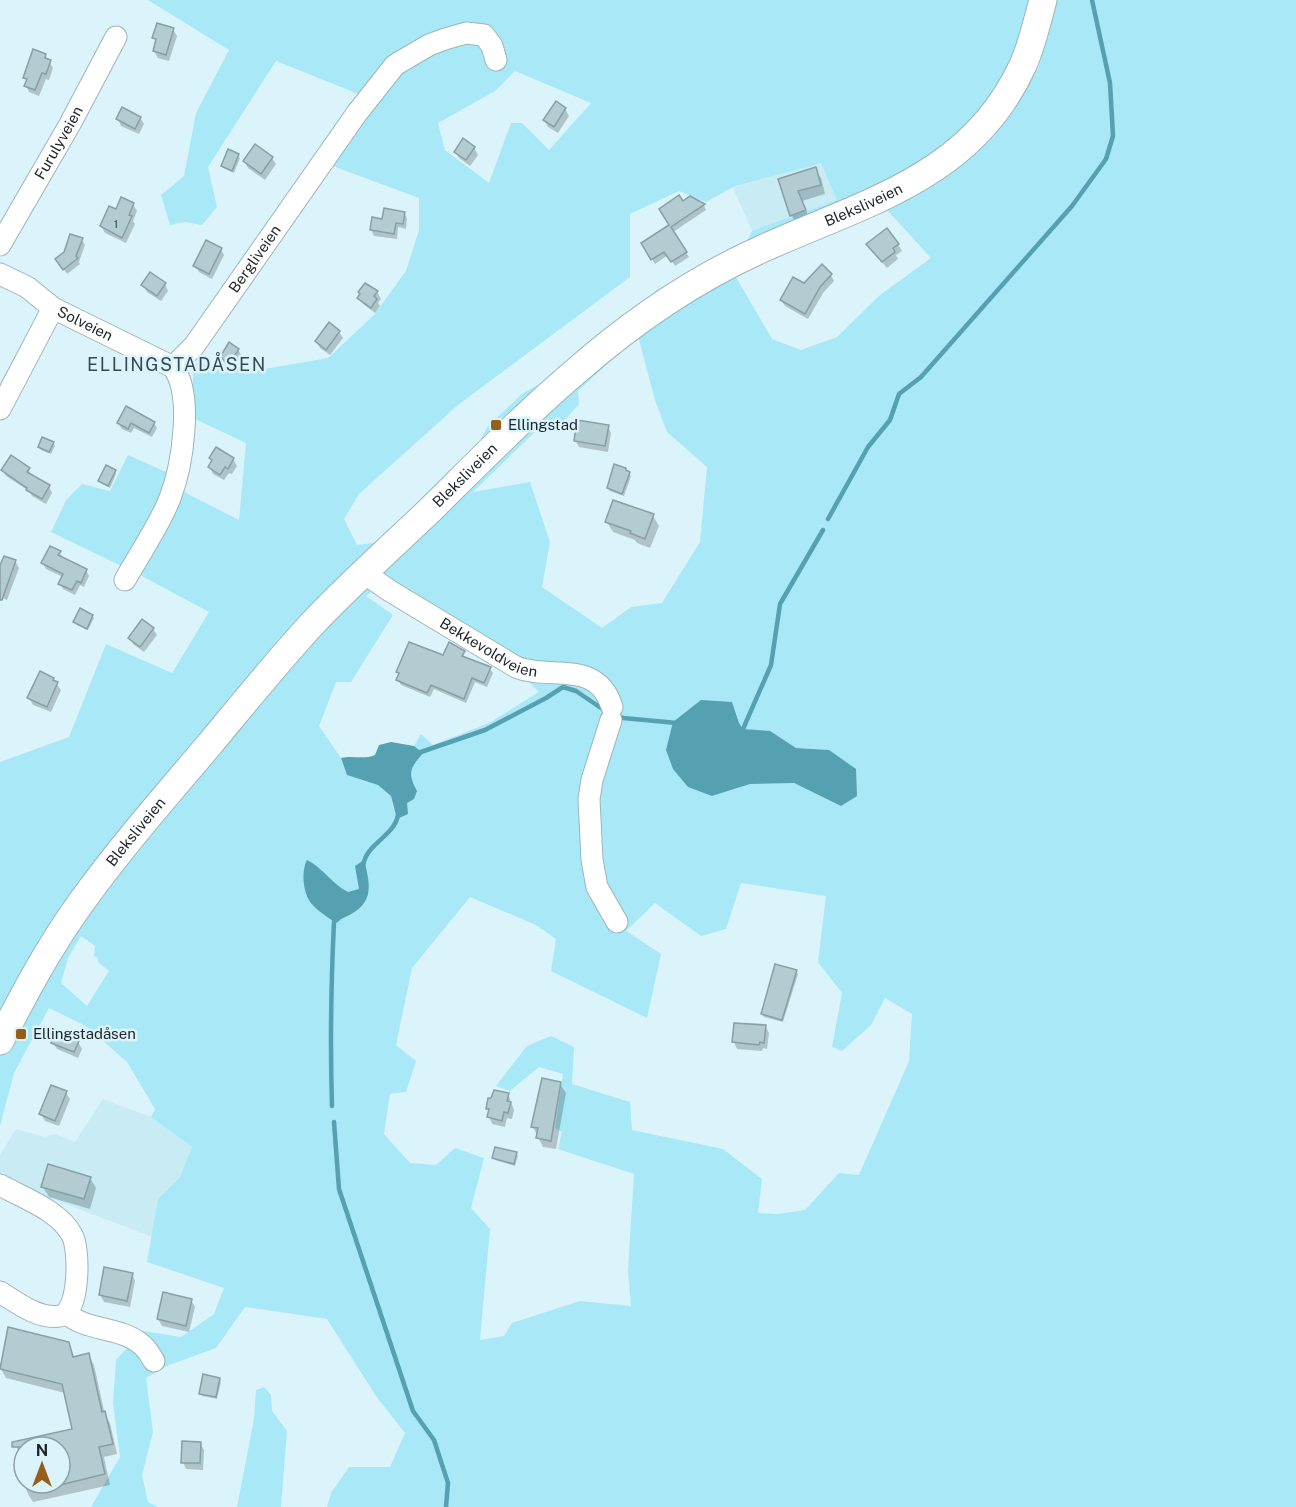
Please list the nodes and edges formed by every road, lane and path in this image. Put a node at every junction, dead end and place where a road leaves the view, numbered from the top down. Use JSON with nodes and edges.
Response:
{"nodes":[{"id":1,"x":1043,"y":0,"type":"edge"},
{"id":2,"x":116,"y":37,"type":"dead end"},
{"id":3,"x":496,"y":60,"type":"dead end"},
{"id":4,"x":0,"y":245,"type":"edge"},
{"id":5,"x":0,"y":274,"type":"edge"},
{"id":6,"x":53,"y":308,"type":"junction"},
{"id":7,"x":173,"y":368,"type":"junction"},
{"id":8,"x":0,"y":409,"type":"edge"},
{"id":9,"x":364,"y":573,"type":"junction"},
{"id":10,"x":125,"y":580,"type":"dead end"},
{"id":11,"x":617,"y":922,"type":"dead end"},
{"id":12,"x":0,"y":1041,"type":"edge"},
{"id":13,"x":0,"y":1185,"type":"edge"},
{"id":14,"x":0,"y":1292,"type":"edge"},
{"id":15,"x":66,"y":1313,"type":"junction"},
{"id":16,"x":154,"y":1361,"type":"dead end"}],
"edges":[{"from":1,"to":9,"type":"main road","name":"Bleksliveien"},
{"from":2,"to":4,"type":"street","name":"Furulyveien"},
{"from":3,"to":7,"type":"street","name":"Bergliveien"},
{"from":5,"to":6,"type":"street","name":"Solveien"},
{"from":6,"to":7,"type":"street","name":"Solveien"},
{"from":6,"to":8,"type":"street"},
{"from":7,"to":10,"type":"street"},
{"from":9,"to":11,"type":"street","name":"Bekkevoldveien"},
{"from":9,"to":12,"type":"main road","name":"Bleksliveien"},
{"from":13,"to":15,"type":"street"},
{"from":14,"to":15,"type":"street"},
{"from":15,"to":16,"type":"street"}]}
